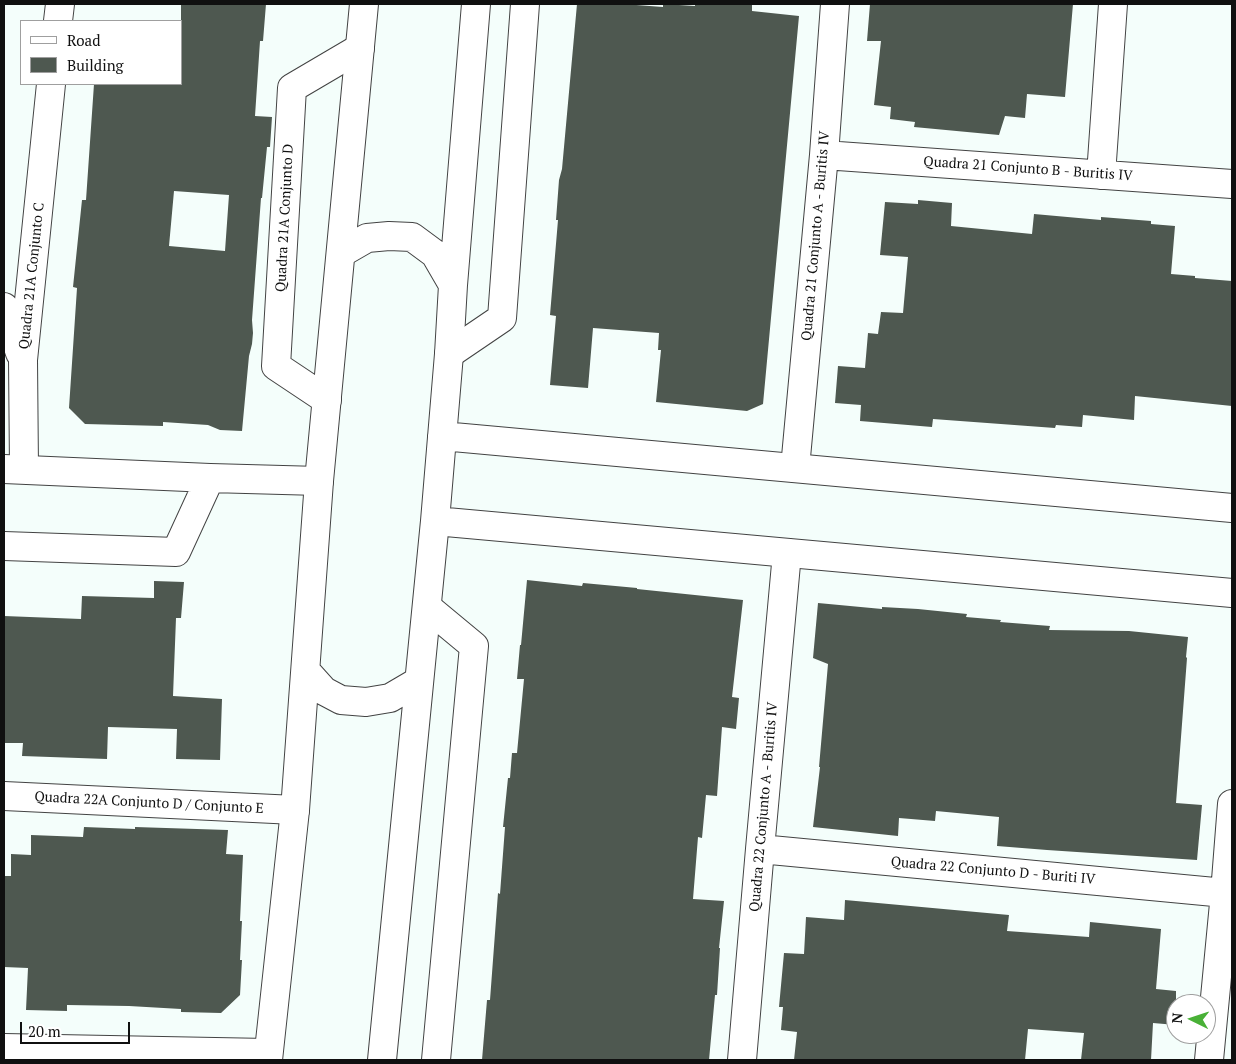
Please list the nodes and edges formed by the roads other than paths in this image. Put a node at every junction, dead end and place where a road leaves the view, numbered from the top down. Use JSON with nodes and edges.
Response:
{"nodes":[{"id":1,"x":60,"y":4,"type":"edge"},
{"id":2,"x":364,"y":4,"type":"edge"},
{"id":3,"x":476,"y":4,"type":"edge"},
{"id":4,"x":525,"y":4,"type":"edge"},
{"id":5,"x":835,"y":4,"type":"edge"},
{"id":6,"x":1113,"y":4,"type":"edge"},
{"id":7,"x":58,"y":20,"type":"edge"},
{"id":8,"x":360,"y":48,"type":"junction"},
{"id":9,"x":52,"y":85,"type":"edge"},
{"id":10,"x":824,"y":155,"type":"junction"},
{"id":11,"x":1101,"y":175,"type":"junction"},
{"id":12,"x":1232,"y":184,"type":"edge"},
{"id":13,"x":341,"y":253,"type":"junction"},
{"id":14,"x":453,"y":285,"type":"junction"},
{"id":15,"x":4,"y":307,"type":"edge"},
{"id":16,"x":449,"y":354,"type":"junction"},
{"id":17,"x":23,"y":360,"type":"junction"},
{"id":18,"x":327,"y":400,"type":"junction"},
{"id":19,"x":442,"y":436,"type":"junction"},
{"id":20,"x":795,"y":468,"type":"junction"},
{"id":21,"x":14,"y":469,"type":"edge"},
{"id":22,"x":210,"y":478,"type":"junction"},
{"id":23,"x":319,"y":481,"type":"junction"},
{"id":24,"x":1232,"y":508,"type":"edge"},
{"id":25,"x":435,"y":521,"type":"junction"},
{"id":26,"x":4,"y":546,"type":"edge"},
{"id":27,"x":787,"y":553,"type":"junction"},
{"id":28,"x":1232,"y":593,"type":"edge"},
{"id":29,"x":427,"y":607,"type":"junction"},
{"id":30,"x":306,"y":671,"type":"junction"},
{"id":31,"x":419,"y":682,"type":"junction"},
{"id":32,"x":4,"y":796,"type":"edge"},
{"id":33,"x":1232,"y":804,"type":"edge"},
{"id":34,"x":295,"y":810,"type":"junction"},
{"id":35,"x":760,"y":849,"type":"junction"},
{"id":36,"x":1225,"y":893,"type":"junction"},
{"id":37,"x":4,"y":1048,"type":"edge"},
{"id":38,"x":268,"y":1057,"type":"edge"},
{"id":39,"x":382,"y":1060,"type":"edge"},
{"id":40,"x":436,"y":1060,"type":"edge"},
{"id":41,"x":742,"y":1060,"type":"edge"},
{"id":42,"x":1210,"y":1060,"type":"edge"}],
"edges":[{"from":1,"to":7,"type":"street"},
{"from":2,"to":8,"type":"street"},
{"from":3,"to":14,"type":"street"},
{"from":4,"to":16,"type":"street"},
{"from":5,"to":10,"type":"street","name":"Quadra 21 Conjunto A - Buritis IV"},
{"from":6,"to":11,"type":"street"},
{"from":8,"to":13,"type":"street"},
{"from":8,"to":18,"type":"street","name":"Quadra 21A Conjunto D"},
{"from":9,"to":17,"type":"street","name":"Quadra 21A Conjunto C"},
{"from":10,"to":11,"type":"street","name":"Quadra 21 Conjunto B - Buritis IV"},
{"from":10,"to":20,"type":"street","name":"Quadra 21 Conjunto A - Buritis IV"},
{"from":11,"to":12,"type":"street","name":"Quadra 21 Conjunto B - Buritis IV"},
{"from":13,"to":14,"type":"street"},
{"from":13,"to":18,"type":"street"},
{"from":14,"to":16,"type":"street"},
{"from":15,"to":17,"type":"street"},
{"from":16,"to":19,"type":"street"},
{"from":17,"to":21,"type":"street","name":"Quadra 21A Conjunto C"},
{"from":18,"to":23,"type":"street"},
{"from":19,"to":20,"type":"street"},
{"from":19,"to":25,"type":"street"},
{"from":20,"to":24,"type":"street"},
{"from":21,"to":22,"type":"street"},
{"from":22,"to":23,"type":"street"},
{"from":22,"to":26,"type":"street"},
{"from":23,"to":30,"type":"street"},
{"from":25,"to":27,"type":"street"},
{"from":25,"to":29,"type":"street"},
{"from":27,"to":28,"type":"street"},
{"from":27,"to":35,"type":"street","name":"Quadra 22 Conjunto A - Buritis IV"},
{"from":29,"to":31,"type":"street"},
{"from":29,"to":40,"type":"street"},
{"from":30,"to":31,"type":"street"},
{"from":30,"to":34,"type":"street"},
{"from":31,"to":39,"type":"street"},
{"from":32,"to":34,"type":"street","name":"Quadra 22A Conjunto D / Conjunto E"},
{"from":33,"to":36,"type":"street"},
{"from":34,"to":38,"type":"street"},
{"from":35,"to":36,"type":"street","name":"Quadra 22 Conjunto D - Buriti IV"},
{"from":35,"to":41,"type":"street","name":"Quadra 22 Conjunto A - Buritis IV"},
{"from":36,"to":42,"type":"street"},
{"from":37,"to":38,"type":"street"}]}
